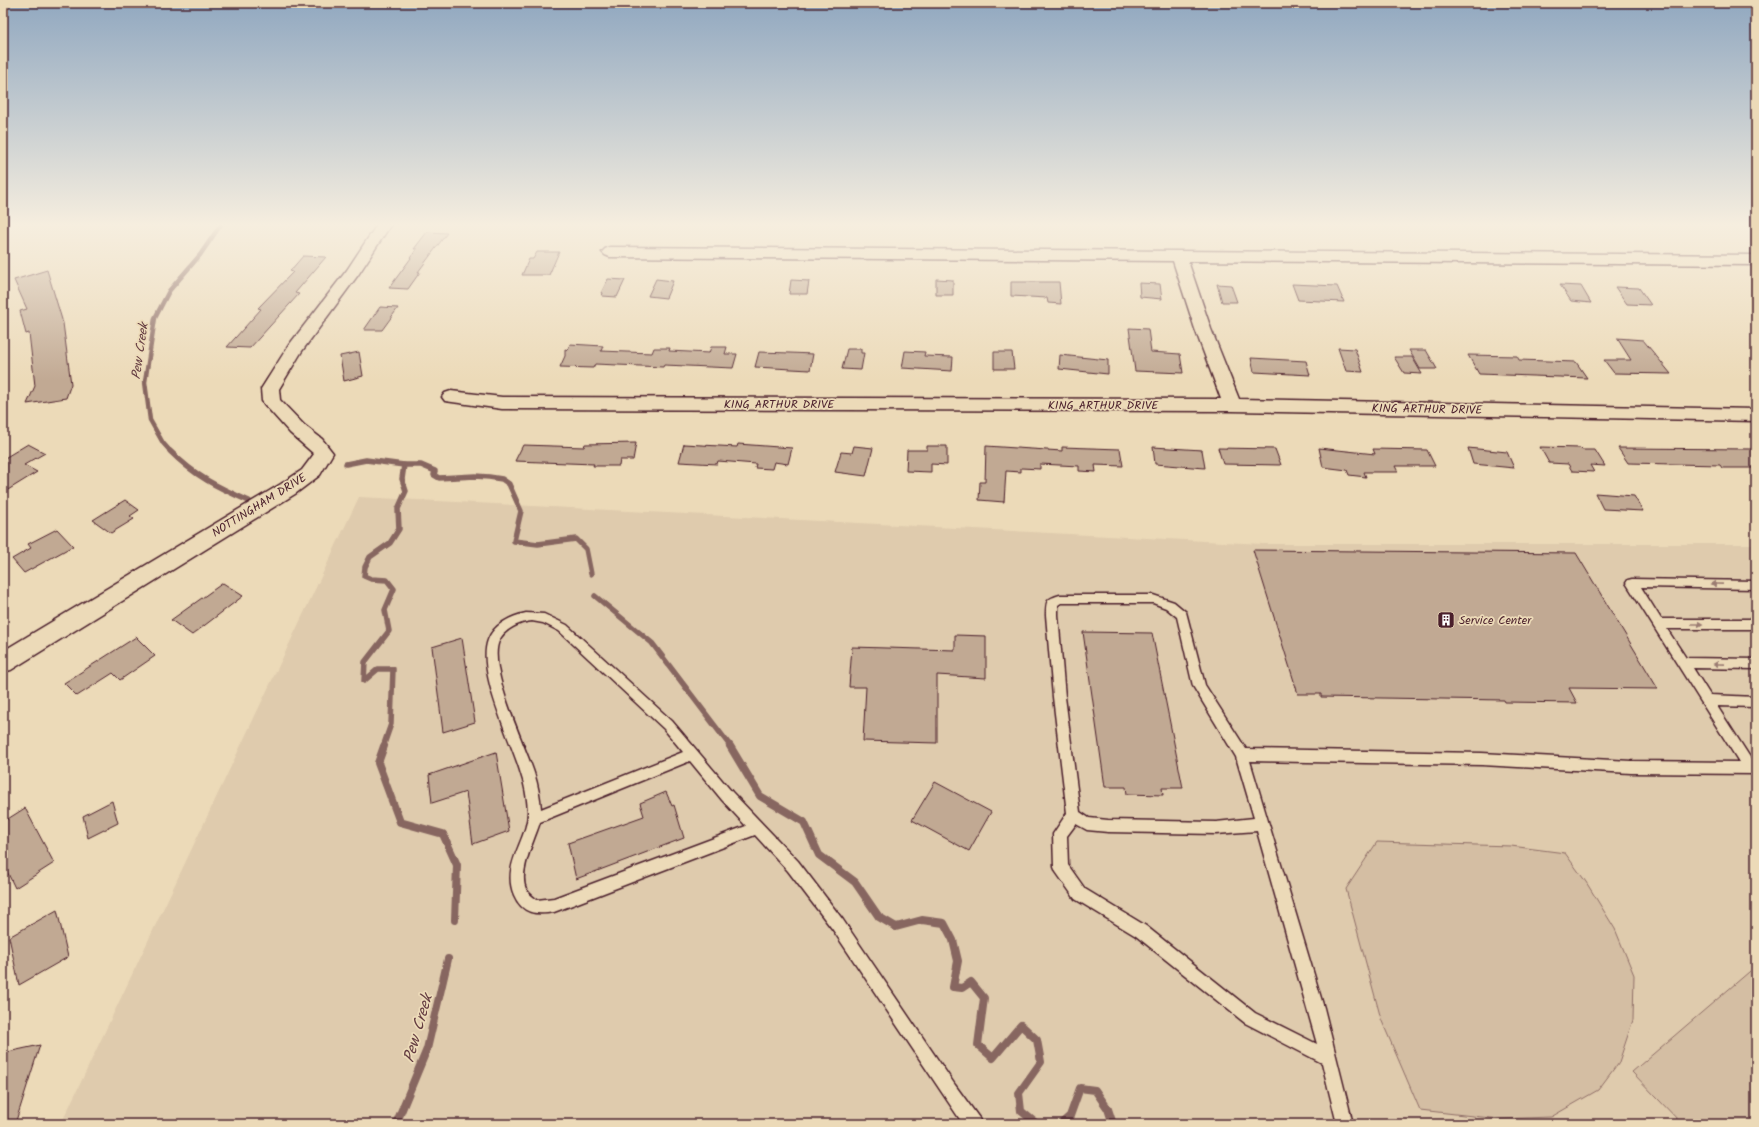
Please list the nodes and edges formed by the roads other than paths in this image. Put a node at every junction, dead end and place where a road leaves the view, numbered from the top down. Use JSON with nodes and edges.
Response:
{"nodes":[{"id":1,"x":350,"y":276,"type":"edge"},
{"id":2,"x":1185,"y":276,"type":"edge"},
{"id":3,"x":451,"y":397,"type":"dead end"},
{"id":4,"x":1232,"y":405,"type":"junction"},
{"id":5,"x":1756,"y":415,"type":"edge"},
{"id":6,"x":1756,"y":585,"type":"edge"},
{"id":7,"x":1657,"y":622,"type":"junction"},
{"id":8,"x":1756,"y":624,"type":"edge"},
{"id":9,"x":3,"y":663,"type":"edge"},
{"id":10,"x":1683,"y":663,"type":"junction"},
{"id":11,"x":1756,"y":664,"type":"edge"},
{"id":12,"x":1706,"y":700,"type":"junction"},
{"id":13,"x":1756,"y":702,"type":"edge"},
{"id":14,"x":692,"y":754,"type":"junction"},
{"id":15,"x":1242,"y":754,"type":"junction"},
{"id":16,"x":1753,"y":768,"type":"edge"},
{"id":17,"x":1074,"y":816,"type":"junction"},
{"id":18,"x":535,"y":818,"type":"junction"},
{"id":19,"x":1263,"y":824,"type":"junction"},
{"id":20,"x":758,"y":828,"type":"junction"},
{"id":21,"x":1328,"y":1058,"type":"junction"},
{"id":22,"x":973,"y":1124,"type":"edge"},
{"id":23,"x":1345,"y":1124,"type":"edge"}],
"edges":[{"from":1,"to":9,"type":"street","name":"NOTTINGHAM DRIVE"},
{"from":2,"to":4,"type":"street"},
{"from":3,"to":4,"type":"street","name":"KING ARTHUR DRIVE"},
{"from":4,"to":5,"type":"street","name":"KING ARTHUR DRIVE"},
{"from":6,"to":7,"type":"lane","one_way":true},
{"from":7,"to":8,"type":"lane","one_way":true},
{"from":7,"to":10,"type":"lane"},
{"from":11,"to":10,"type":"lane","one_way":true},
{"from":10,"to":12,"type":"lane"},
{"from":12,"to":13,"type":"lane"},
{"from":12,"to":16,"type":"lane"},
{"from":14,"to":18,"type":"lane"},
{"from":14,"to":18,"type":"lane"},
{"from":14,"to":20,"type":"lane"},
{"from":15,"to":16,"type":"lane"},
{"from":15,"to":17,"type":"lane"},
{"from":15,"to":19,"type":"lane"},
{"from":17,"to":19,"type":"lane"},
{"from":17,"to":21,"type":"lane"},
{"from":18,"to":20,"type":"lane"},
{"from":19,"to":21,"type":"lane"},
{"from":20,"to":22,"type":"lane"},
{"from":21,"to":23,"type":"lane"}]}
